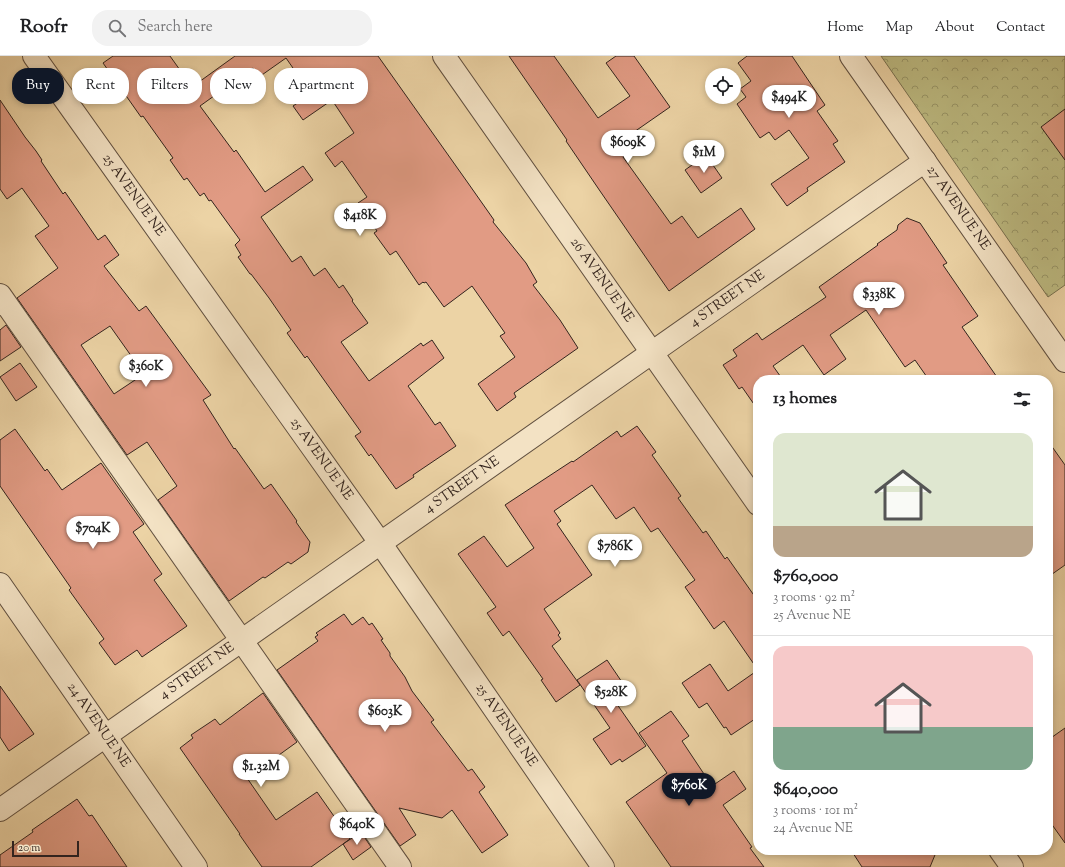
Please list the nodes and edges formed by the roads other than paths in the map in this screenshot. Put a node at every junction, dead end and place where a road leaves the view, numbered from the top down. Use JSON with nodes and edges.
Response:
{"nodes":[{"id":1,"x":34,"y":56,"type":"edge"},
{"id":2,"x":444,"y":56,"type":"edge"},
{"id":3,"x":851,"y":56,"type":"edge"},
{"id":4,"x":925,"y":161,"type":"junction"},
{"id":5,"x":0,"y":295,"type":"edge"},
{"id":6,"x":652,"y":354,"type":"junction"},
{"id":7,"x":1065,"y":362,"type":"edge"},
{"id":8,"x":753,"y":497,"type":"edge"},
{"id":9,"x":381,"y":544,"type":"junction"},
{"id":10,"x":0,"y":584,"type":"edge"},
{"id":11,"x":241,"y":642,"type":"junction"},
{"id":12,"x":106,"y":737,"type":"junction"},
{"id":13,"x":0,"y":810,"type":"edge"},
{"id":14,"x":1004,"y":855,"type":"edge"},
{"id":15,"x":196,"y":867,"type":"edge"},
{"id":16,"x":400,"y":867,"type":"edge"},
{"id":17,"x":604,"y":867,"type":"edge"},
{"id":18,"x":1012,"y":867,"type":"edge"}],
"edges":[{"from":1,"to":9,"type":"street","name":"25 AVENUE NE"},
{"from":2,"to":6,"type":"street","name":"26 AVENUE NE"},
{"from":3,"to":4,"type":"street","name":"27 AVENUE NE"},
{"from":4,"to":6,"type":"street","name":"4 STREET NE"},
{"from":4,"to":7,"type":"street","name":"27 AVENUE NE"},
{"from":5,"to":11,"type":"street"},
{"from":6,"to":8,"type":"street","name":"26 AVENUE NE"},
{"from":6,"to":9,"type":"street","name":"4 STREET NE"},
{"from":9,"to":11,"type":"street","name":"4 STREET NE"},
{"from":9,"to":17,"type":"street","name":"25 AVENUE NE"},
{"from":10,"to":12,"type":"street","name":"24 AVENUE NE"},
{"from":11,"to":12,"type":"street","name":"4 STREET NE"},
{"from":11,"to":16,"type":"street"},
{"from":12,"to":13,"type":"street","name":"4 STREET NE"},
{"from":12,"to":15,"type":"street","name":"24 AVENUE NE"},
{"from":14,"to":18,"type":"street"}]}
